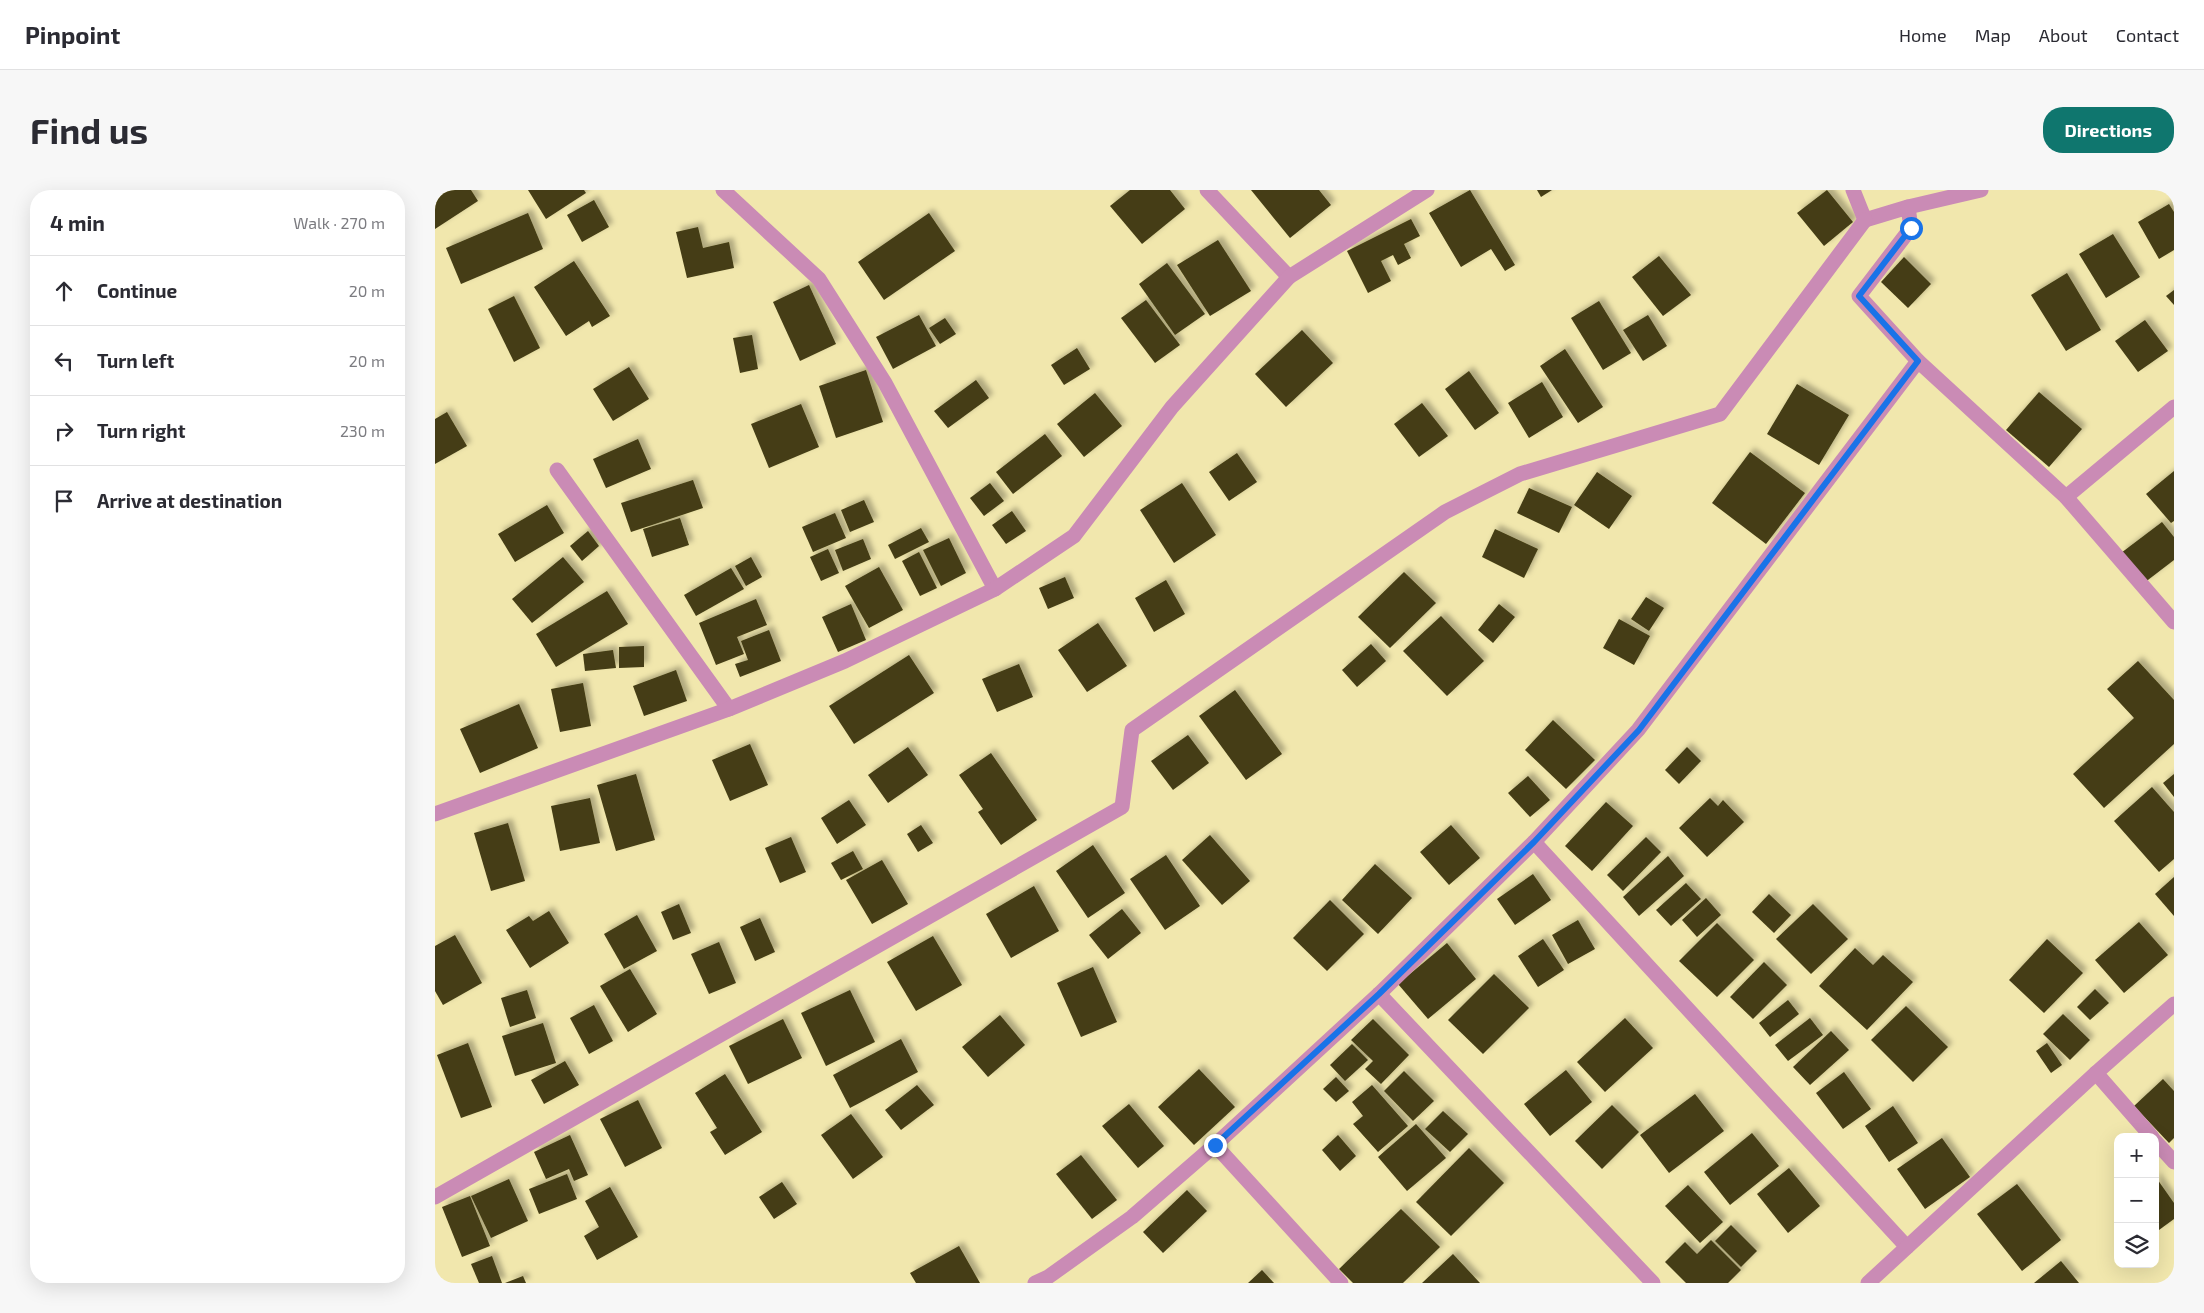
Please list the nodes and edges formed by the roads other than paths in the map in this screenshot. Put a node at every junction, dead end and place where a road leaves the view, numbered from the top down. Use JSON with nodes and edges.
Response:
{"nodes":[{"id":1,"x":723,"y":190,"type":"edge"},
{"id":2,"x":1207,"y":190,"type":"edge"},
{"id":3,"x":1427,"y":190,"type":"edge"},
{"id":4,"x":1853,"y":190,"type":"edge"},
{"id":5,"x":1981,"y":190,"type":"edge"},
{"id":6,"x":1908,"y":207,"type":"junction"},
{"id":7,"x":1865,"y":220,"type":"junction"},
{"id":8,"x":1289,"y":277,"type":"junction"},
{"id":9,"x":1918,"y":361,"type":"junction"},
{"id":10,"x":2174,"y":408,"type":"edge"},
{"id":11,"x":557,"y":470,"type":"dead end"},
{"id":12,"x":2066,"y":497,"type":"junction"},
{"id":13,"x":995,"y":589,"type":"junction"},
{"id":14,"x":2174,"y":622,"type":"edge"},
{"id":15,"x":729,"y":709,"type":"junction"},
{"id":16,"x":435,"y":814,"type":"edge"},
{"id":17,"x":1534,"y":842,"type":"junction"},
{"id":18,"x":1379,"y":994,"type":"junction"},
{"id":19,"x":2174,"y":1004,"type":"edge"},
{"id":20,"x":2096,"y":1073,"type":"junction"},
{"id":21,"x":2148,"y":1133,"type":"edge"},
{"id":22,"x":1215,"y":1145,"type":"junction"},
{"id":23,"x":2159,"y":1145,"type":"edge"},
{"id":24,"x":2174,"y":1162,"type":"edge"},
{"id":25,"x":435,"y":1197,"type":"edge"},
{"id":26,"x":1907,"y":1247,"type":"junction"},
{"id":27,"x":1046,"y":1281,"type":"edge"},
{"id":28,"x":1341,"y":1283,"type":"edge"},
{"id":29,"x":1653,"y":1283,"type":"edge"},
{"id":30,"x":1868,"y":1283,"type":"edge"}],
"edges":[{"from":1,"to":13,"type":"street"},
{"from":2,"to":8,"type":"street"},
{"from":3,"to":8,"type":"street"},
{"from":4,"to":7,"type":"street"},
{"from":5,"to":6,"type":"street"},
{"from":6,"to":7,"type":"street"},
{"from":6,"to":9,"type":"street"},
{"from":7,"to":25,"type":"street"},
{"from":8,"to":13,"type":"street"},
{"from":9,"to":12,"type":"street"},
{"from":9,"to":17,"type":"street"},
{"from":10,"to":12,"type":"street"},
{"from":11,"to":15,"type":"street"},
{"from":12,"to":14,"type":"street"},
{"from":13,"to":15,"type":"street"},
{"from":15,"to":16,"type":"street"},
{"from":17,"to":18,"type":"street"},
{"from":17,"to":26,"type":"street"},
{"from":18,"to":22,"type":"street"},
{"from":18,"to":29,"type":"street"},
{"from":19,"to":20,"type":"street"},
{"from":20,"to":21,"type":"street"},
{"from":20,"to":26,"type":"street"},
{"from":22,"to":27,"type":"street"},
{"from":22,"to":28,"type":"street"},
{"from":23,"to":24,"type":"street"},
{"from":26,"to":30,"type":"street"}]}
